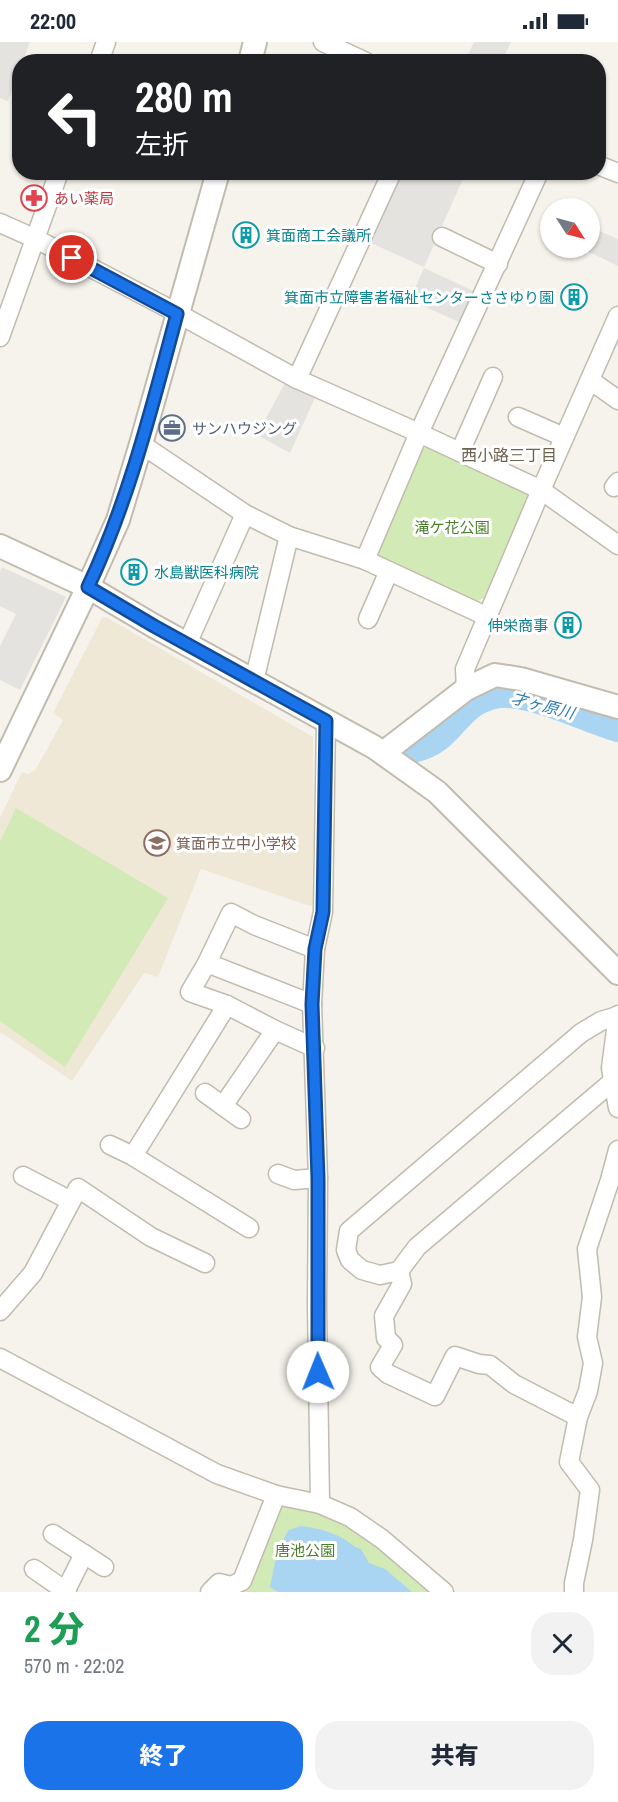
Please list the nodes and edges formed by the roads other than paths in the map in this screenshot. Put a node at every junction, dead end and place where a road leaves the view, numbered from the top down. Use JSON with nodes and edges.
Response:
{"nodes":[{"id":1,"x":323,"y":42,"type":"edge"},
{"id":2,"x":349,"y":54,"type":"edge"},
{"id":3,"x":56,"y":180,"type":"edge"},
{"id":4,"x":216,"y":180,"type":"edge"},
{"id":5,"x":388,"y":180,"type":"edge"},
{"id":6,"x":535,"y":180,"type":"edge"},
{"id":7,"x":0,"y":223,"type":"edge"},
{"id":8,"x":442,"y":237,"type":"dead end"},
{"id":9,"x":36,"y":239,"type":"junction"},
{"id":10,"x":498,"y":264,"type":"junction"},
{"id":11,"x":177,"y":314,"type":"junction"},
{"id":12,"x":618,"y":316,"type":"edge"},
{"id":13,"x":0,"y":337,"type":"edge"},
{"id":14,"x":493,"y":377,"type":"dead end"},
{"id":15,"x":297,"y":379,"type":"junction"},
{"id":16,"x":590,"y":380,"type":"junction"},
{"id":17,"x":618,"y":400,"type":"edge"},
{"id":18,"x":519,"y":417,"type":"dead end"},
{"id":19,"x":419,"y":433,"type":"junction"},
{"id":20,"x":564,"y":437,"type":"junction"},
{"id":21,"x":141,"y":444,"type":"junction"},
{"id":22,"x":459,"y":452,"type":"junction"},
{"id":23,"x":541,"y":490,"type":"junction"},
{"id":24,"x":245,"y":514,"type":"junction"},
{"id":25,"x":289,"y":536,"type":"junction"},
{"id":26,"x":618,"y":545,"type":"edge"},
{"id":27,"x":0,"y":546,"type":"edge"},
{"id":28,"x":364,"y":560,"type":"junction"},
{"id":29,"x":389,"y":571,"type":"junction"},
{"id":30,"x":88,"y":587,"type":"junction"},
{"id":31,"x":488,"y":617,"type":"junction"},
{"id":32,"x":368,"y":619,"type":"dead end"},
{"id":33,"x":187,"y":644,"type":"junction"},
{"id":34,"x":254,"y":681,"type":"junction"},
{"id":35,"x":466,"y":689,"type":"junction"},
{"id":36,"x":618,"y":707,"type":"edge"},
{"id":37,"x":326,"y":721,"type":"junction"},
{"id":38,"x":383,"y":753,"type":"junction"},
{"id":39,"x":0,"y":770,"type":"edge"},
{"id":40,"x":315,"y":949,"type":"junction"},
{"id":41,"x":207,"y":963,"type":"junction"},
{"id":42,"x":618,"y":973,"type":"edge"},
{"id":43,"x":312,"y":1004,"type":"junction"},
{"id":44,"x":227,"y":1005,"type":"junction"},
{"id":45,"x":618,"y":1015,"type":"edge"},
{"id":46,"x":274,"y":1030,"type":"junction"},
{"id":47,"x":315,"y":1048,"type":"junction"},
{"id":48,"x":613,"y":1081,"type":"junction"},
{"id":49,"x":205,"y":1093,"type":"dead end"},
{"id":50,"x":223,"y":1106,"type":"junction"},
{"id":51,"x":618,"y":1108,"type":"edge"},
{"id":52,"x":241,"y":1119,"type":"dead end"},
{"id":53,"x":110,"y":1145,"type":"dead end"},
{"id":54,"x":618,"y":1150,"type":"edge"},
{"id":55,"x":133,"y":1156,"type":"junction"},
{"id":56,"x":278,"y":1174,"type":"dead end"},
{"id":57,"x":23,"y":1176,"type":"dead end"},
{"id":58,"x":318,"y":1178,"type":"junction"},
{"id":59,"x":71,"y":1201,"type":"junction"},
{"id":60,"x":249,"y":1228,"type":"dead end"},
{"id":61,"x":204,"y":1263,"type":"dead end"},
{"id":62,"x":399,"y":1271,"type":"junction"},
{"id":63,"x":0,"y":1311,"type":"edge"},
{"id":64,"x":0,"y":1358,"type":"edge"},
{"id":65,"x":578,"y":1417,"type":"junction"},
{"id":66,"x":276,"y":1495,"type":"junction"},
{"id":67,"x":320,"y":1504,"type":"junction"},
{"id":68,"x":53,"y":1534,"type":"dead end"},
{"id":69,"x":84,"y":1554,"type":"junction"},
{"id":70,"x":104,"y":1567,"type":"dead end"},
{"id":71,"x":34,"y":1569,"type":"dead end"},
{"id":72,"x":66,"y":1592,"type":"edge"},
{"id":73,"x":210,"y":1592,"type":"edge"},
{"id":74,"x":444,"y":1592,"type":"edge"},
{"id":75,"x":574,"y":1592,"type":"edge"}],
"edges":[{"from":1,"to":2,"type":"street"},
{"from":3,"to":9,"type":"street"},
{"from":4,"to":11,"type":"street"},
{"from":5,"to":15,"type":"street"},
{"from":6,"to":10,"type":"street"},
{"from":7,"to":9,"type":"street"},
{"from":8,"to":10,"type":"street"},
{"from":9,"to":11,"type":"street"},
{"from":9,"to":13,"type":"street"},
{"from":10,"to":19,"type":"street"},
{"from":11,"to":15,"type":"street"},
{"from":11,"to":21,"type":"street"},
{"from":12,"to":16,"type":"street"},
{"from":14,"to":22,"type":"street"},
{"from":15,"to":19,"type":"street"},
{"from":16,"to":17,"type":"street"},
{"from":16,"to":20,"type":"street"},
{"from":18,"to":20,"type":"street"},
{"from":19,"to":22,"type":"street"},
{"from":19,"to":28,"type":"street"},
{"from":20,"to":23,"type":"street"},
{"from":21,"to":24,"type":"street"},
{"from":21,"to":30,"type":"street"},
{"from":22,"to":23,"type":"street"},
{"from":23,"to":26,"type":"street"},
{"from":23,"to":31,"type":"street"},
{"from":24,"to":25,"type":"street"},
{"from":24,"to":33,"type":"street"},
{"from":25,"to":28,"type":"street"},
{"from":25,"to":34,"type":"street"},
{"from":27,"to":30,"type":"street"},
{"from":28,"to":29,"type":"street"},
{"from":29,"to":31,"type":"street"},
{"from":29,"to":32,"type":"street"},
{"from":30,"to":33,"type":"street"},
{"from":30,"to":39,"type":"street"},
{"from":31,"to":35,"type":"street"},
{"from":33,"to":34,"type":"street"},
{"from":34,"to":37,"type":"street"},
{"from":35,"to":36,"type":"street"},
{"from":35,"to":38,"type":"street"},
{"from":37,"to":38,"type":"street"},
{"from":37,"to":40,"type":"street"},
{"from":38,"to":42,"type":"street"},
{"from":40,"to":41,"type":"street"},
{"from":40,"to":43,"type":"street"},
{"from":41,"to":43,"type":"street"},
{"from":41,"to":44,"type":"street"},
{"from":43,"to":47,"type":"street"},
{"from":44,"to":46,"type":"street"},
{"from":44,"to":55,"type":"street"},
{"from":45,"to":48,"type":"street"},
{"from":45,"to":62,"type":"street"},
{"from":46,"to":47,"type":"street"},
{"from":46,"to":50,"type":"street"},
{"from":47,"to":58,"type":"street"},
{"from":48,"to":51,"type":"street"},
{"from":48,"to":62,"type":"street"},
{"from":49,"to":50,"type":"street"},
{"from":50,"to":52,"type":"street"},
{"from":53,"to":55,"type":"street"},
{"from":54,"to":65,"type":"street"},
{"from":55,"to":60,"type":"street"},
{"from":56,"to":58,"type":"street"},
{"from":57,"to":59,"type":"street"},
{"from":58,"to":67,"type":"street"},
{"from":59,"to":61,"type":"street"},
{"from":59,"to":63,"type":"street"},
{"from":62,"to":65,"type":"street"},
{"from":64,"to":66,"type":"street"},
{"from":65,"to":75,"type":"street"},
{"from":66,"to":67,"type":"street"},
{"from":66,"to":73,"type":"street"},
{"from":67,"to":74,"type":"street"},
{"from":68,"to":69,"type":"street"},
{"from":69,"to":70,"type":"street"},
{"from":69,"to":72,"type":"street"},
{"from":71,"to":72,"type":"street"}]}
